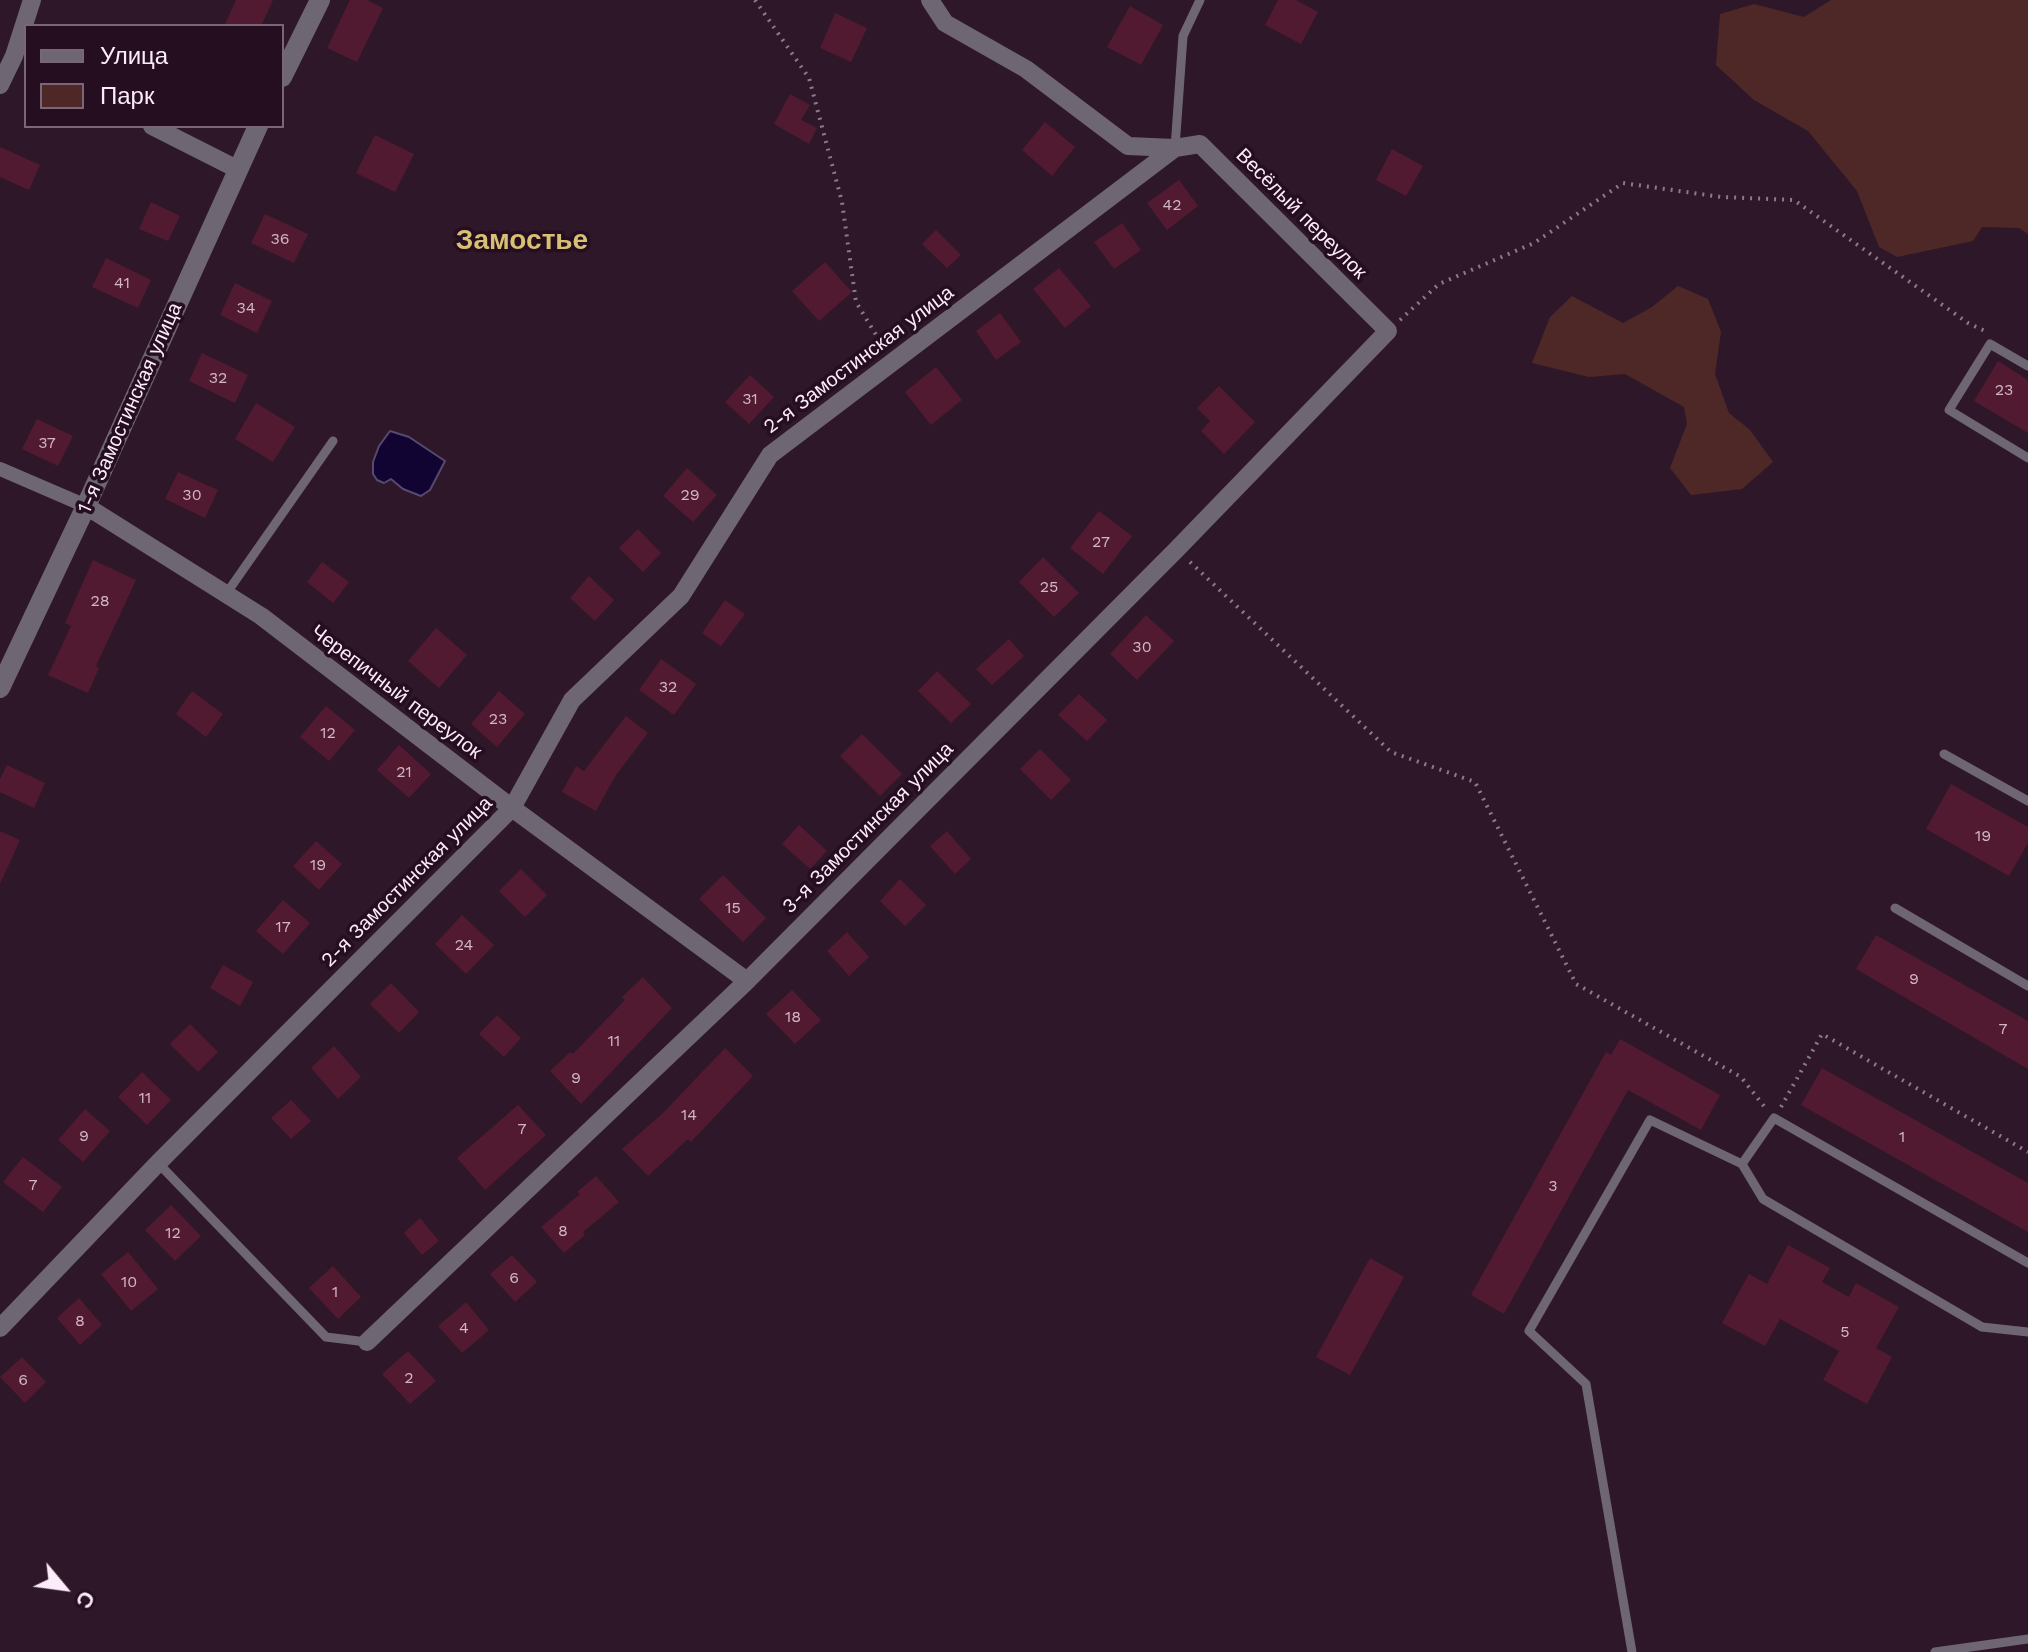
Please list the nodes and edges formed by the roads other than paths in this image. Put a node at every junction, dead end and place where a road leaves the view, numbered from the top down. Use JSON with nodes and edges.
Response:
{"nodes":[{"id":1,"x":32,"y":0,"type":"edge"},
{"id":2,"x":320,"y":0,"type":"edge"},
{"id":3,"x":930,"y":0,"type":"edge"},
{"id":4,"x":1200,"y":0,"type":"edge"},
{"id":5,"x":27,"y":24,"type":"edge"},
{"id":6,"x":24,"y":39,"type":"edge"},
{"id":7,"x":20,"y":59,"type":"edge"},
{"id":8,"x":284,"y":73,"type":"edge"},
{"id":9,"x":0,"y":85,"type":"edge"},
{"id":10,"x":156,"y":128,"type":"edge"},
{"id":11,"x":257,"y":128,"type":"edge"},
{"id":12,"x":1175,"y":148,"type":"junction"},
{"id":13,"x":237,"y":169,"type":"junction"},
{"id":14,"x":1388,"y":331,"type":"joint"},
{"id":15,"x":2028,"y":366,"type":"edge"},
{"id":16,"x":333,"y":441,"type":"dead end"},
{"id":17,"x":2028,"y":458,"type":"edge"},
{"id":18,"x":0,"y":469,"type":"edge"},
{"id":19,"x":86,"y":506,"type":"junction"},
{"id":20,"x":226,"y":594,"type":"junction"},
{"id":21,"x":0,"y":688,"type":"edge"},
{"id":22,"x":1944,"y":754,"type":"dead end"},
{"id":23,"x":2028,"y":801,"type":"edge"},
{"id":24,"x":512,"y":808,"type":"junction"},
{"id":25,"x":1895,"y":908,"type":"dead end"},
{"id":26,"x":747,"y":981,"type":"junction"},
{"id":27,"x":2028,"y":986,"type":"edge"},
{"id":28,"x":158,"y":1163,"type":"junction"},
{"id":29,"x":1742,"y":1164,"type":"junction"},
{"id":30,"x":2028,"y":1263,"type":"edge"},
{"id":31,"x":0,"y":1328,"type":"edge"},
{"id":32,"x":2028,"y":1331,"type":"edge"},
{"id":33,"x":367,"y":1342,"type":"joint"},
{"id":34,"x":2028,"y":1639,"type":"edge"},
{"id":35,"x":1632,"y":1652,"type":"edge"},
{"id":36,"x":1935,"y":1652,"type":"edge"}],
"edges":[{"from":1,"to":5,"type":"street"},
{"from":2,"to":8,"type":"street"},
{"from":3,"to":12,"type":"street"},
{"from":4,"to":12,"type":"lane"},
{"from":6,"to":7,"type":"street"},
{"from":7,"to":9,"type":"street"},
{"from":10,"to":13,"type":"street"},
{"from":11,"to":13,"type":"street","name":"1-я Замостинская улица"},
{"from":12,"to":14,"type":"street","name":"Весёлый переулок"},
{"from":12,"to":24,"type":"street","name":"2-я Замостинская улица"},
{"from":13,"to":19,"type":"street","name":"1-я Замостинская улица"},
{"from":14,"to":26,"type":"street","name":"3-я Замостинская улица"},
{"from":15,"to":17,"type":"lane"},
{"from":16,"to":20,"type":"lane"},
{"from":18,"to":19,"type":"street","name":"Черепичный переулок"},
{"from":19,"to":20,"type":"street","name":"Черепичный переулок"},
{"from":19,"to":21,"type":"street","name":"1-я Замостинская улица"},
{"from":20,"to":24,"type":"street","name":"Черепичный переулок"},
{"from":22,"to":23,"type":"lane"},
{"from":24,"to":26,"type":"street","name":"Черепичный переулок"},
{"from":24,"to":28,"type":"street","name":"2-я Замостинская улица"},
{"from":25,"to":27,"type":"lane"},
{"from":26,"to":33,"type":"street","name":"3-я Замостинская улица"},
{"from":28,"to":31,"type":"street","name":"2-я Замостинская улица"},
{"from":28,"to":33,"type":"lane"},
{"from":29,"to":30,"type":"lane"},
{"from":29,"to":32,"type":"lane"},
{"from":29,"to":35,"type":"lane"},
{"from":34,"to":36,"type":"lane"}]}
